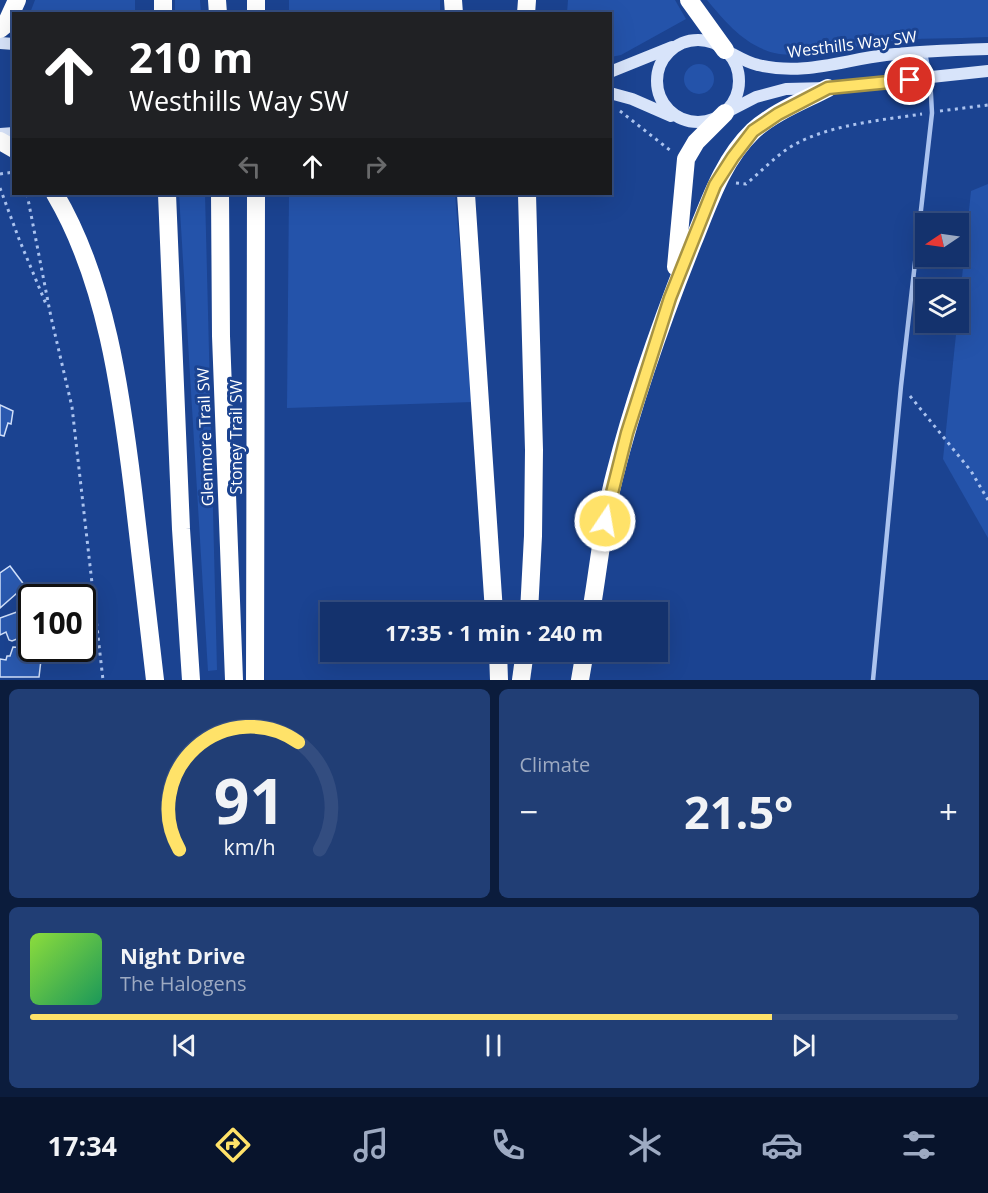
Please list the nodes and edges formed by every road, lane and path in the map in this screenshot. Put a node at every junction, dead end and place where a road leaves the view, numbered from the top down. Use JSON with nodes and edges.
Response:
{"nodes":[{"id":1,"x":17,"y":0,"type":"edge"},
{"id":2,"x":688,"y":0,"type":"edge"},
{"id":3,"x":0,"y":29,"type":"edge"},
{"id":4,"x":681,"y":43,"type":"junction"},
{"id":5,"x":988,"y":49,"type":"edge"},
{"id":6,"x":725,"y":50,"type":"junction"},
{"id":7,"x":925,"y":51,"type":"junction"},
{"id":8,"x":612,"y":71,"type":"edge"},
{"id":9,"x":988,"y":71,"type":"edge"},
{"id":10,"x":930,"y":77,"type":"junction"},
{"id":11,"x":828,"y":88,"type":"junction"},
{"id":12,"x":612,"y":94,"type":"edge"},
{"id":13,"x":988,"y":105,"type":"edge"},
{"id":14,"x":614,"y":107,"type":"dead end"},
{"id":15,"x":725,"y":113,"type":"junction"},
{"id":16,"x":932,"y":113,"type":"junction"},
{"id":17,"x":684,"y":121,"type":"junction"},
{"id":18,"x":673,"y":152,"type":"dead end"},
{"id":19,"x":728,"y":181,"type":"dead end"},
{"id":20,"x":0,"y":188,"type":"edge"},
{"id":21,"x":27,"y":195,"type":"edge"},
{"id":22,"x":56,"y":195,"type":"edge"},
{"id":23,"x":167,"y":195,"type":"edge"},
{"id":24,"x":220,"y":195,"type":"edge"},
{"id":25,"x":256,"y":195,"type":"edge"},
{"id":26,"x":466,"y":195,"type":"edge"},
{"id":27,"x":527,"y":195,"type":"edge"},
{"id":28,"x":670,"y":298,"type":"junction"},
{"id":29,"x":50,"y":311,"type":"junction"},
{"id":30,"x":901,"y":386,"type":"junction"},
{"id":31,"x":988,"y":500,"type":"edge"},
{"id":32,"x":493,"y":602,"type":"edge"},
{"id":33,"x":530,"y":602,"type":"edge"},
{"id":34,"x":593,"y":602,"type":"edge"},
{"id":35,"x":498,"y":662,"type":"edge"},
{"id":36,"x":523,"y":662,"type":"edge"},
{"id":37,"x":583,"y":662,"type":"edge"},
{"id":38,"x":103,"y":680,"type":"edge"},
{"id":39,"x":155,"y":680,"type":"edge"},
{"id":40,"x":191,"y":680,"type":"edge"},
{"id":41,"x":234,"y":680,"type":"edge"},
{"id":42,"x":255,"y":680,"type":"edge"},
{"id":43,"x":499,"y":680,"type":"edge"},
{"id":44,"x":521,"y":680,"type":"edge"},
{"id":45,"x":580,"y":680,"type":"edge"},
{"id":46,"x":873,"y":680,"type":"edge"}],
"edges":[{"from":1,"to":3,"type":"highway"},
{"from":2,"to":6,"type":"highway"},
{"from":4,"to":6,"type":"street"},
{"from":4,"to":8,"type":"street"},
{"from":4,"to":17,"type":"street"},
{"from":5,"to":7,"type":"street","name":"Westhills Way SW"},
{"from":6,"to":7,"type":"street","name":"Westhills Way SW"},
{"from":6,"to":15,"type":"street"},
{"from":7,"to":10,"type":"lane"},
{"from":9,"to":10,"type":"street"},
{"from":10,"to":11,"type":"street"},
{"from":10,"to":16,"type":"lane"},
{"from":11,"to":15,"type":"street"},
{"from":11,"to":28,"type":"highway"},
{"from":12,"to":17,"type":"street"},
{"from":13,"to":16,"type":"path"},
{"from":14,"to":18,"type":"path"},
{"from":15,"to":17,"type":"street"},
{"from":15,"to":28,"type":"highway"},
{"from":16,"to":19,"type":"path"},
{"from":16,"to":30,"type":"lane"},
{"from":20,"to":29,"type":"path"},
{"from":21,"to":29,"type":"path"},
{"from":22,"to":39,"type":"highway"},
{"from":23,"to":40,"type":"highway"},
{"from":24,"to":41,"type":"highway","name":"Glenmore Trail SW"},
{"from":25,"to":42,"type":"highway","name":"Stoney Trail SW"},
{"from":26,"to":32,"type":"highway"},
{"from":27,"to":33,"type":"highway"},
{"from":28,"to":34,"type":"highway"},
{"from":29,"to":38,"type":"path"},
{"from":30,"to":31,"type":"path"},
{"from":30,"to":46,"type":"lane"},
{"from":35,"to":43,"type":"highway"},
{"from":36,"to":44,"type":"highway"},
{"from":37,"to":45,"type":"highway"}]}
